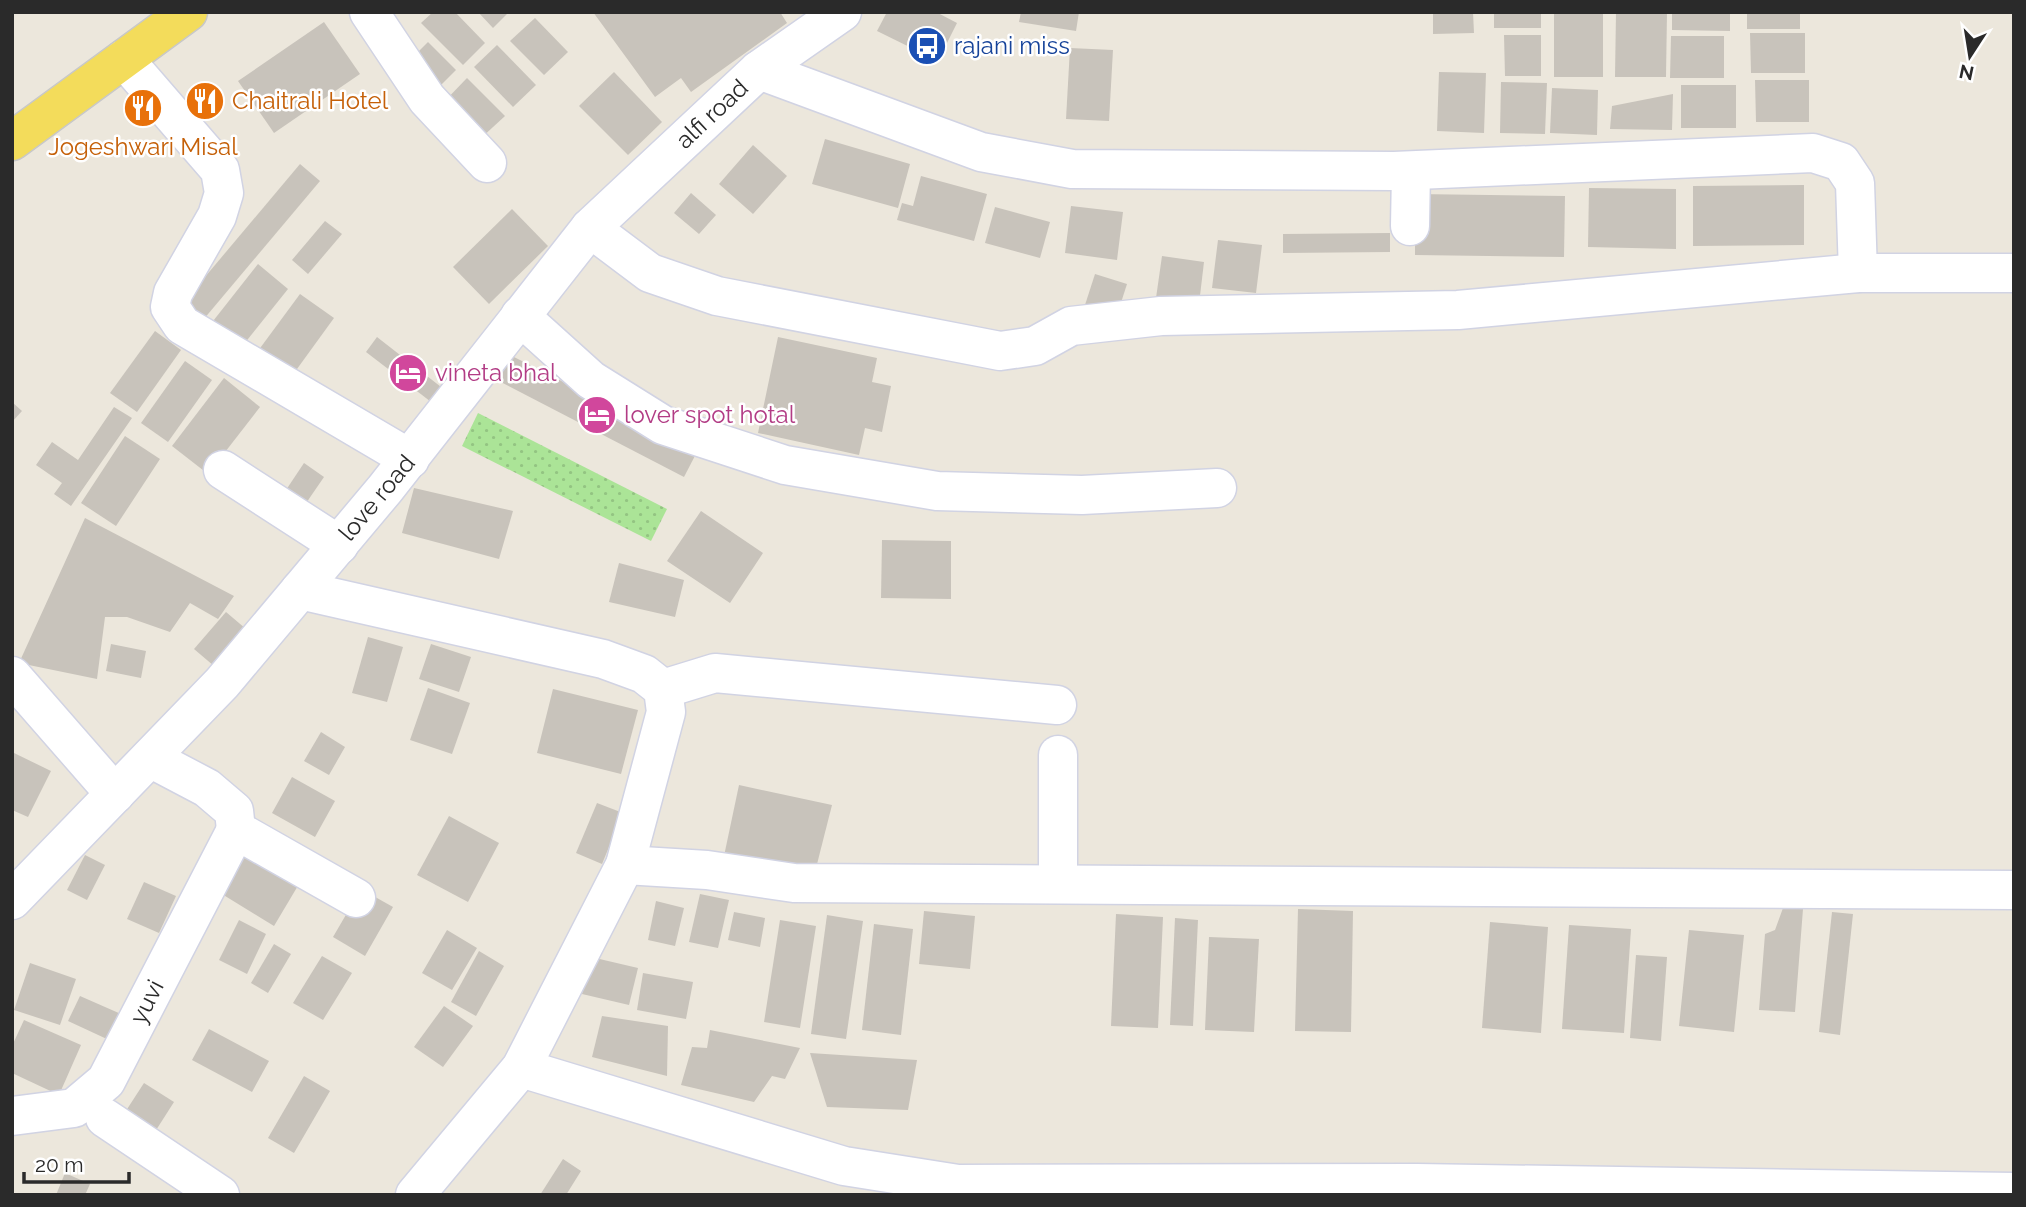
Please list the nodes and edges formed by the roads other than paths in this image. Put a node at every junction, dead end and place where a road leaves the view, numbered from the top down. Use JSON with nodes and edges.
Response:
{"nodes":[{"id":1,"x":188,"y":12,"type":"edge"},
{"id":2,"x":369,"y":12,"type":"edge"},
{"id":3,"x":842,"y":12,"type":"edge"},
{"id":4,"x":124,"y":59,"type":"junction"},
{"id":5,"x":759,"y":70,"type":"junction"},
{"id":6,"x":12,"y":141,"type":"edge"},
{"id":7,"x":487,"y":163,"type":"dead end"},
{"id":8,"x":1411,"y":171,"type":"junction"},
{"id":9,"x":1410,"y":226,"type":"dead end"},
{"id":10,"x":590,"y":228,"type":"junction"},
{"id":11,"x":1858,"y":273,"type":"junction"},
{"id":12,"x":2014,"y":273,"type":"edge"},
{"id":13,"x":520,"y":316,"type":"junction"},
{"id":14,"x":410,"y":459,"type":"junction"},
{"id":15,"x":223,"y":470,"type":"dead end"},
{"id":16,"x":1217,"y":488,"type":"dead end"},
{"id":17,"x":339,"y":545,"type":"junction"},
{"id":18,"x":300,"y":590,"type":"junction"},
{"id":19,"x":12,"y":676,"type":"edge"},
{"id":20,"x":663,"y":689,"type":"junction"},
{"id":21,"x":1057,"y":705,"type":"dead end"},
{"id":22,"x":1058,"y":755,"type":"dead end"},
{"id":23,"x":150,"y":758,"type":"junction"},
{"id":24,"x":115,"y":794,"type":"junction"},
{"id":25,"x":236,"y":830,"type":"junction"},
{"id":26,"x":625,"y":865,"type":"junction"},
{"id":27,"x":1058,"y":884,"type":"junction"},
{"id":28,"x":2014,"y":890,"type":"edge"},
{"id":29,"x":356,"y":898,"type":"dead end"},
{"id":30,"x":12,"y":900,"type":"edge"},
{"id":31,"x":521,"y":1068,"type":"junction"},
{"id":32,"x":17,"y":1114,"type":"edge"},
{"id":33,"x":105,"y":1118,"type":"dead end"},
{"id":34,"x":955,"y":1189,"type":"edge"},
{"id":35,"x":2014,"y":1192,"type":"edge"},
{"id":36,"x":220,"y":1195,"type":"edge"},
{"id":37,"x":415,"y":1195,"type":"edge"}],
"edges":[{"from":1,"to":4,"type":"main road"},
{"from":2,"to":7,"type":"street"},
{"from":3,"to":5,"type":"street","name":"alfi road"},
{"from":4,"to":6,"type":"main road"},
{"from":4,"to":14,"type":"street"},
{"from":5,"to":8,"type":"street"},
{"from":5,"to":10,"type":"street","name":"alfi road"},
{"from":8,"to":9,"type":"street"},
{"from":8,"to":11,"type":"street"},
{"from":10,"to":11,"type":"street"},
{"from":10,"to":13,"type":"street","name":"love road"},
{"from":11,"to":12,"type":"street"},
{"from":13,"to":14,"type":"street","name":"love road"},
{"from":13,"to":16,"type":"street"},
{"from":14,"to":17,"type":"street","name":"love road"},
{"from":15,"to":17,"type":"street"},
{"from":17,"to":18,"type":"street","name":"love road"},
{"from":18,"to":20,"type":"street"},
{"from":18,"to":23,"type":"street","name":"love road"},
{"from":19,"to":24,"type":"street"},
{"from":20,"to":21,"type":"street"},
{"from":20,"to":26,"type":"street"},
{"from":22,"to":27,"type":"street"},
{"from":23,"to":24,"type":"street","name":"love road"},
{"from":23,"to":25,"type":"street"},
{"from":24,"to":30,"type":"street","name":"love road"},
{"from":25,"to":29,"type":"street"},
{"from":25,"to":32,"type":"street","name":"yuvi"},
{"from":26,"to":27,"type":"street"},
{"from":26,"to":31,"type":"street"},
{"from":27,"to":28,"type":"street"},
{"from":31,"to":34,"type":"street"},
{"from":31,"to":37,"type":"street"},
{"from":33,"to":36,"type":"street"},
{"from":34,"to":35,"type":"street"}]}
